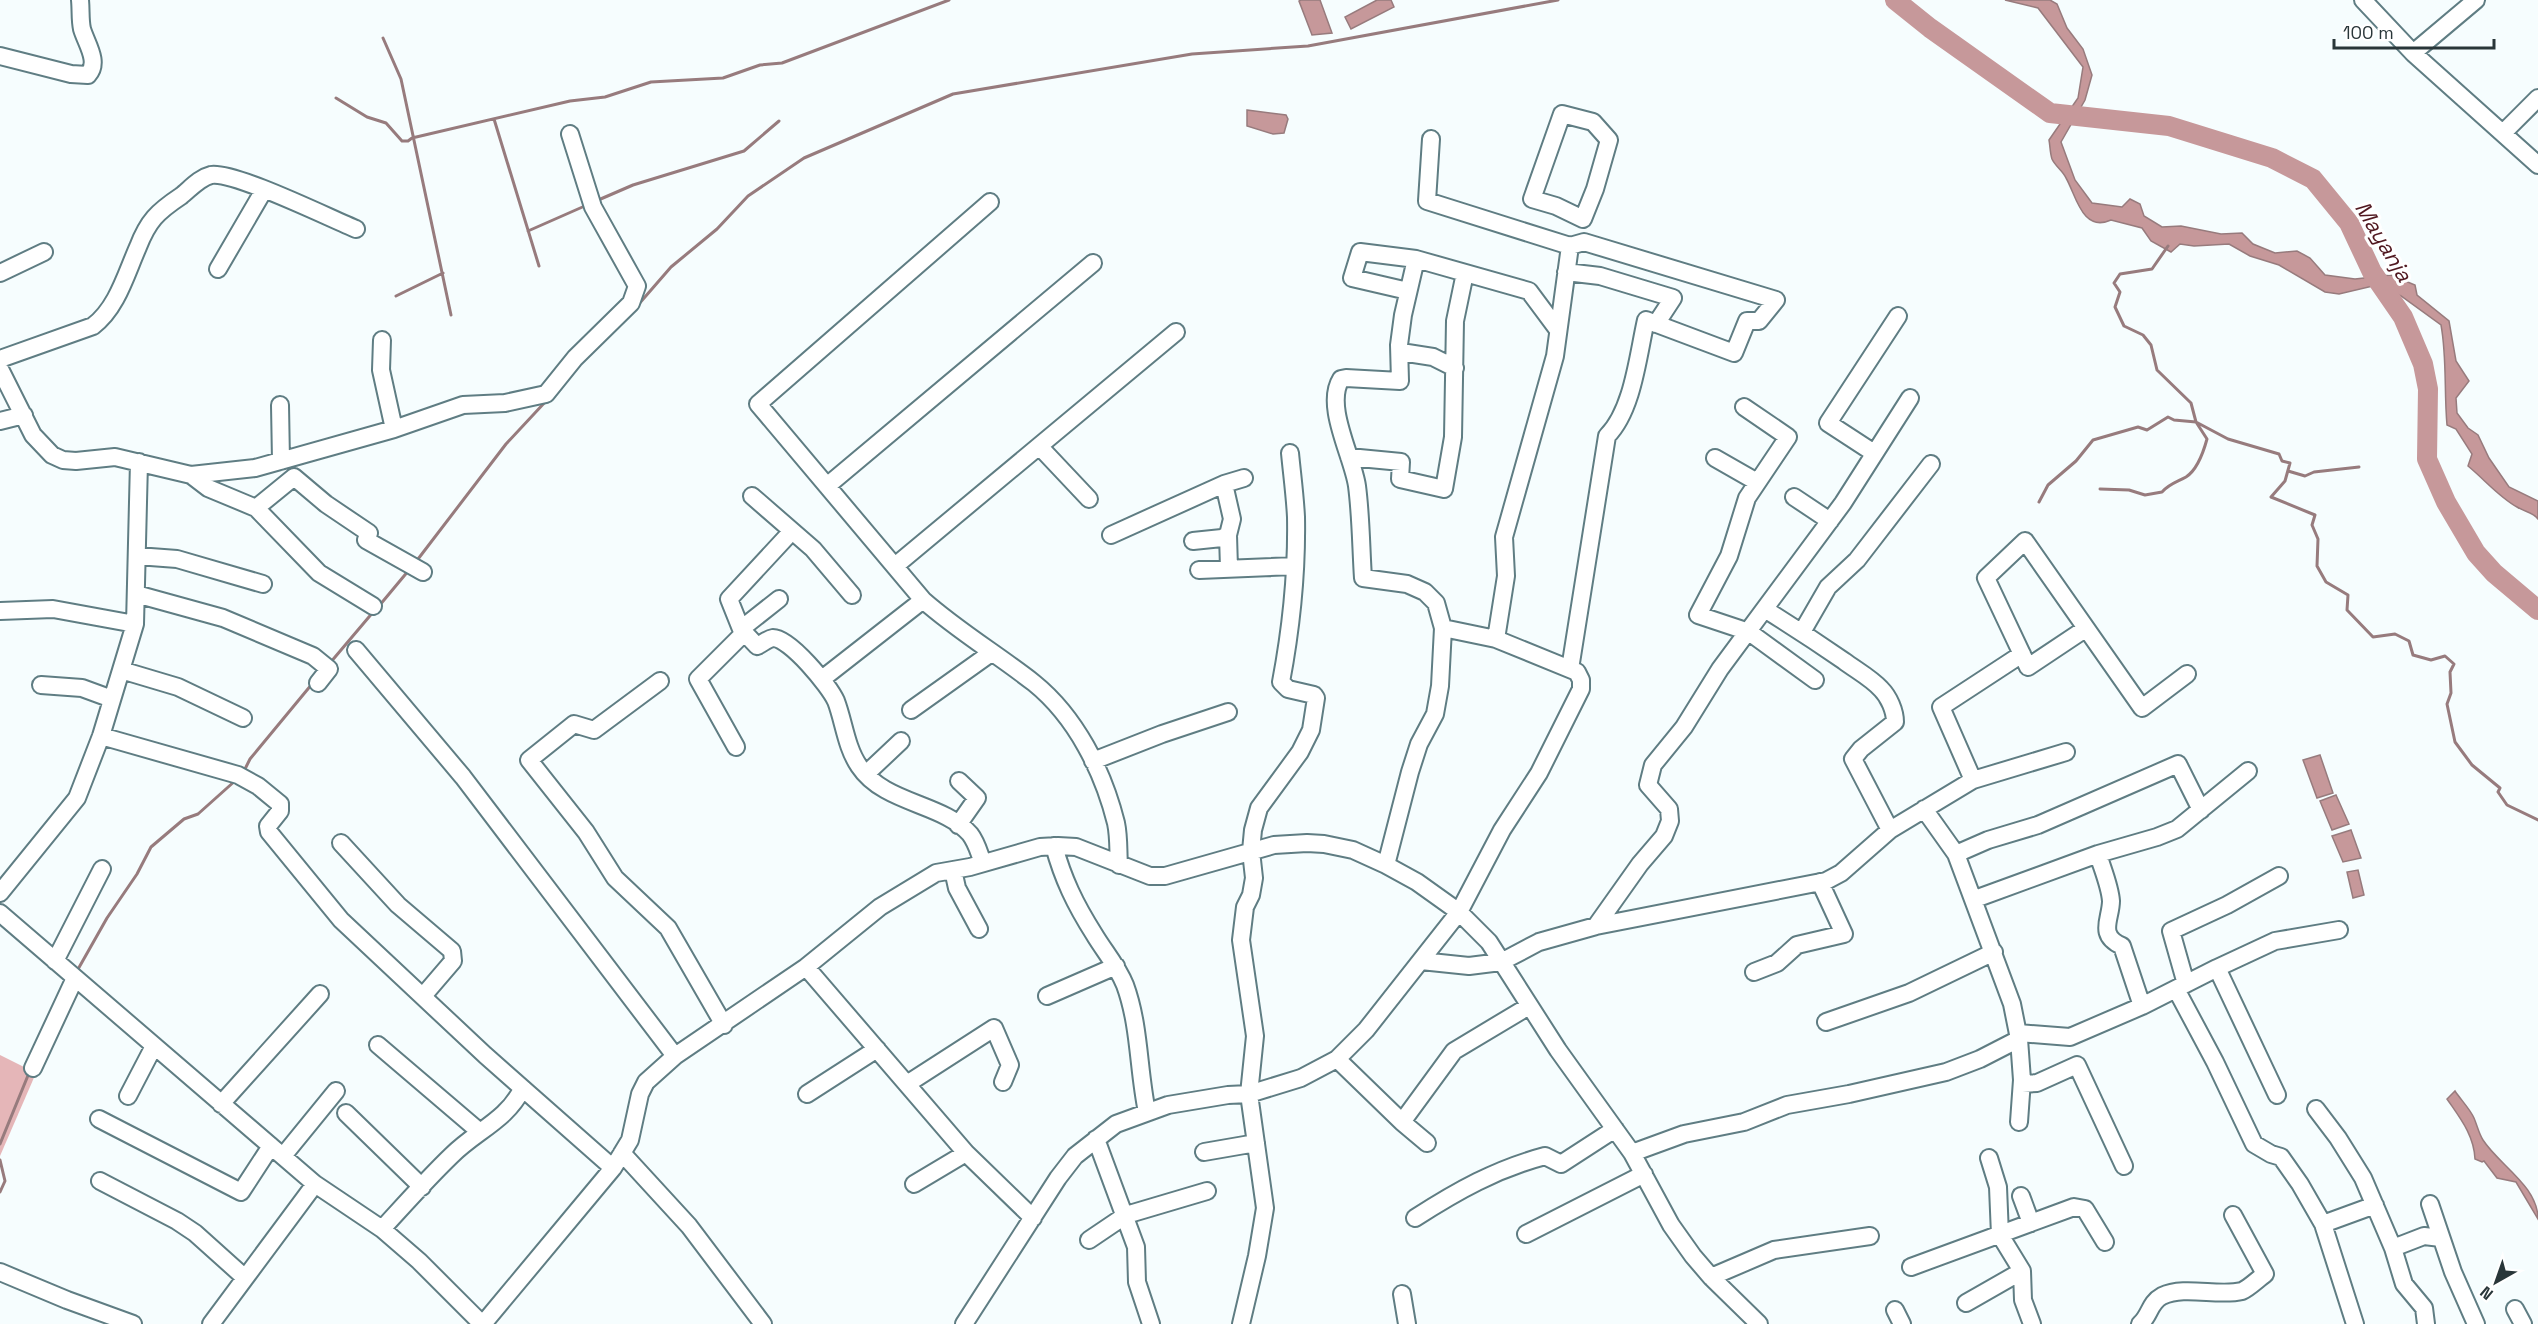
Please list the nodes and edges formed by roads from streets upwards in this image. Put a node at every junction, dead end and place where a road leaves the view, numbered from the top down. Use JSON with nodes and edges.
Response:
{"nodes":[{"id":1,"x":80,"y":0,"type":"edge"},
{"id":2,"x":2363,"y":0,"type":"edge"},
{"id":3,"x":2476,"y":0,"type":"edge"},
{"id":4,"x":2414,"y":53,"type":"junction"},
{"id":5,"x":0,"y":56,"type":"edge"},
{"id":6,"x":2538,"y":98,"type":"edge"},
{"id":7,"x":570,"y":134,"type":"dead end"},
{"id":8,"x":2503,"y":134,"type":"junction"},
{"id":9,"x":1431,"y":139,"type":"dead end"},
{"id":10,"x":1602,"y":158,"type":"joint"},
{"id":11,"x":2538,"y":165,"type":"edge"},
{"id":12,"x":264,"y":190,"type":"junction"},
{"id":13,"x":990,"y":202,"type":"dead end"},
{"id":14,"x":356,"y":229,"type":"dead end"},
{"id":15,"x":1570,"y":246,"type":"junction"},
{"id":16,"x":44,"y":252,"type":"dead end"},
{"id":17,"x":1416,"y":259,"type":"junction"},
{"id":18,"x":1093,"y":263,"type":"dead end"},
{"id":19,"x":218,"y":269,"type":"dead end"},
{"id":20,"x":1,"y":270,"type":"edge"},
{"id":21,"x":1566,"y":272,"type":"junction"},
{"id":22,"x":1465,"y":273,"type":"junction"},
{"id":23,"x":1407,"y":291,"type":"junction"},
{"id":24,"x":1898,"y":316,"type":"dead end"},
{"id":25,"x":1656,"y":324,"type":"junction"},
{"id":26,"x":1558,"y":330,"type":"junction"},
{"id":27,"x":1176,"y":332,"type":"dead end"},
{"id":28,"x":382,"y":340,"type":"dead end"},
{"id":29,"x":1401,"y":352,"type":"junction"},
{"id":30,"x":0,"y":359,"type":"edge"},
{"id":31,"x":1455,"y":368,"type":"junction"},
{"id":32,"x":0,"y":369,"type":"edge"},
{"id":33,"x":1910,"y":398,"type":"dead end"},
{"id":34,"x":280,"y":405,"type":"dead end"},
{"id":35,"x":1744,"y":407,"type":"dead end"},
{"id":36,"x":24,"y":415,"type":"junction"},
{"id":37,"x":0,"y":421,"type":"edge"},
{"id":38,"x":394,"y":429,"type":"junction"},
{"id":39,"x":1039,"y":446,"type":"junction"},
{"id":40,"x":1290,"y":453,"type":"dead end"},
{"id":41,"x":1874,"y":453,"type":"junction"},
{"id":42,"x":1349,"y":457,"type":"junction"},
{"id":43,"x":1715,"y":458,"type":"dead end"},
{"id":44,"x":281,"y":461,"type":"junction"},
{"id":45,"x":139,"y":462,"type":"junction"},
{"id":46,"x":1931,"y":464,"type":"dead end"},
{"id":47,"x":190,"y":475,"type":"junction"},
{"id":48,"x":1244,"y":478,"type":"dead end"},
{"id":49,"x":1757,"y":482,"type":"junction"},
{"id":50,"x":1224,"y":484,"type":"junction"},
{"id":51,"x":827,"y":486,"type":"junction"},
{"id":52,"x":752,"y":496,"type":"dead end"},
{"id":53,"x":1794,"y":497,"type":"dead end"},
{"id":54,"x":1089,"y":500,"type":"dead end"},
{"id":55,"x":256,"y":508,"type":"junction"},
{"id":56,"x":1830,"y":521,"type":"junction"},
{"id":57,"x":792,"y":531,"type":"junction"},
{"id":58,"x":1111,"y":535,"type":"dead end"},
{"id":59,"x":1228,"y":535,"type":"junction"},
{"id":60,"x":1193,"y":542,"type":"dead end"},
{"id":61,"x":137,"y":556,"type":"junction"},
{"id":62,"x":895,"y":566,"type":"junction"},
{"id":63,"x":1294,"y":566,"type":"junction"},
{"id":64,"x":417,"y":568,"type":"dead end"},
{"id":65,"x":1229,"y":568,"type":"junction"},
{"id":66,"x":1199,"y":570,"type":"dead end"},
{"id":67,"x":263,"y":584,"type":"dead end"},
{"id":68,"x":136,"y":594,"type":"junction"},
{"id":69,"x":852,"y":595,"type":"dead end"},
{"id":70,"x":779,"y":599,"type":"dead end"},
{"id":71,"x":924,"y":600,"type":"junction"},
{"id":72,"x":373,"y":606,"type":"dead end"},
{"id":73,"x":1766,"y":610,"type":"junction"},
{"id":74,"x":0,"y":611,"type":"edge"},
{"id":75,"x":135,"y":624,"type":"junction"},
{"id":76,"x":1443,"y":628,"type":"junction"},
{"id":77,"x":2085,"y":629,"type":"junction"},
{"id":78,"x":743,"y":631,"type":"junction"},
{"id":79,"x":1749,"y":632,"type":"junction"},
{"id":80,"x":1802,"y":632,"type":"junction"},
{"id":81,"x":1496,"y":639,"type":"junction"},
{"id":82,"x":356,"y":650,"type":"dead end"},
{"id":83,"x":991,"y":653,"type":"junction"},
{"id":84,"x":2022,"y":654,"type":"junction"},
{"id":85,"x":1570,"y":669,"type":"junction"},
{"id":86,"x":121,"y":670,"type":"junction"},
{"id":87,"x":2187,"y":674,"type":"dead end"},
{"id":88,"x":822,"y":679,"type":"junction"},
{"id":89,"x":1815,"y":680,"type":"dead end"},
{"id":90,"x":660,"y":681,"type":"dead end"},
{"id":91,"x":318,"y":683,"type":"dead end"},
{"id":92,"x":42,"y":685,"type":"dead end"},
{"id":93,"x":112,"y":699,"type":"junction"},
{"id":94,"x":911,"y":710,"type":"dead end"},
{"id":95,"x":1228,"y":712,"type":"dead end"},
{"id":96,"x":243,"y":718,"type":"dead end"},
{"id":97,"x":100,"y":736,"type":"junction"},
{"id":98,"x":901,"y":741,"type":"dead end"},
{"id":99,"x":736,"y":747,"type":"dead end"},
{"id":100,"x":2066,"y":752,"type":"dead end"},
{"id":101,"x":1093,"y":761,"type":"junction"},
{"id":102,"x":2248,"y":771,"type":"dead end"},
{"id":103,"x":866,"y":774,"type":"junction"},
{"id":104,"x":1973,"y":780,"type":"junction"},
{"id":105,"x":959,"y":781,"type":"dead end"},
{"id":106,"x":1924,"y":809,"type":"junction"},
{"id":107,"x":2201,"y":810,"type":"junction"},
{"id":108,"x":958,"y":825,"type":"junction"},
{"id":109,"x":1890,"y":830,"type":"junction"},
{"id":110,"x":341,"y":843,"type":"dead end"},
{"id":111,"x":1054,"y":846,"type":"junction"},
{"id":112,"x":1251,"y":851,"type":"junction"},
{"id":113,"x":1956,"y":854,"type":"junction"},
{"id":114,"x":2098,"y":855,"type":"junction"},
{"id":115,"x":983,"y":863,"type":"junction"},
{"id":116,"x":1119,"y":865,"type":"junction"},
{"id":117,"x":1386,"y":865,"type":"junction"},
{"id":118,"x":102,"y":869,"type":"dead end"},
{"id":119,"x":953,"y":870,"type":"junction"},
{"id":120,"x":2279,"y":876,"type":"dead end"},
{"id":121,"x":1820,"y":882,"type":"junction"},
{"id":122,"x":0,"y":893,"type":"edge"},
{"id":123,"x":1975,"y":899,"type":"junction"},
{"id":124,"x":1459,"y":912,"type":"junction"},
{"id":125,"x":0,"y":913,"type":"edge"},
{"id":126,"x":1596,"y":926,"type":"junction"},
{"id":127,"x":979,"y":929,"type":"dead end"},
{"id":128,"x":2339,"y":930,"type":"dead end"},
{"id":129,"x":1994,"y":952,"type":"junction"},
{"id":130,"x":55,"y":961,"type":"junction"},
{"id":131,"x":1421,"y":961,"type":"junction"},
{"id":132,"x":1501,"y":962,"type":"junction"},
{"id":133,"x":1116,"y":966,"type":"junction"},
{"id":134,"x":806,"y":967,"type":"junction"},
{"id":135,"x":2217,"y":968,"type":"junction"},
{"id":136,"x":1754,"y":972,"type":"dead end"},
{"id":137,"x":75,"y":978,"type":"junction"},
{"id":138,"x":2181,"y":987,"type":"junction"},
{"id":139,"x":320,"y":994,"type":"dead end"},
{"id":140,"x":423,"y":996,"type":"junction"},
{"id":141,"x":1047,"y":996,"type":"dead end"},
{"id":142,"x":1529,"y":1006,"type":"junction"},
{"id":143,"x":2142,"y":1006,"type":"junction"},
{"id":144,"x":1826,"y":1022,"type":"dead end"},
{"id":145,"x":724,"y":1025,"type":"junction"},
{"id":146,"x":2018,"y":1036,"type":"junction"},
{"id":147,"x":378,"y":1045,"type":"dead end"},
{"id":148,"x":154,"y":1046,"type":"junction"},
{"id":149,"x":877,"y":1049,"type":"junction"},
{"id":150,"x":675,"y":1056,"type":"junction"},
{"id":151,"x":1337,"y":1059,"type":"junction"},
{"id":152,"x":33,"y":1068,"type":"dead end"},
{"id":153,"x":1003,"y":1082,"type":"dead end"},
{"id":154,"x":907,"y":1084,"type":"junction"},
{"id":155,"x":2022,"y":1084,"type":"junction"},
{"id":156,"x":522,"y":1089,"type":"junction"},
{"id":157,"x":336,"y":1091,"type":"dead end"},
{"id":158,"x":807,"y":1094,"type":"dead end"},
{"id":159,"x":1248,"y":1094,"type":"junction"},
{"id":160,"x":2277,"y":1095,"type":"dead end"},
{"id":161,"x":128,"y":1096,"type":"dead end"},
{"id":162,"x":221,"y":1104,"type":"junction"},
{"id":163,"x":2316,"y":1109,"type":"dead end"},
{"id":164,"x":1147,"y":1112,"type":"junction"},
{"id":165,"x":346,"y":1113,"type":"dead end"},
{"id":166,"x":99,"y":1119,"type":"dead end"},
{"id":167,"x":1402,"y":1122,"type":"junction"},
{"id":168,"x":2019,"y":1122,"type":"dead end"},
{"id":169,"x":1615,"y":1129,"type":"junction"},
{"id":170,"x":480,"y":1132,"type":"junction"},
{"id":171,"x":1096,"y":1138,"type":"junction"},
{"id":172,"x":1256,"y":1143,"type":"junction"},
{"id":173,"x":1427,"y":1143,"type":"dead end"},
{"id":174,"x":277,"y":1151,"type":"junction"},
{"id":175,"x":1204,"y":1152,"type":"dead end"},
{"id":176,"x":622,"y":1153,"type":"junction"},
{"id":177,"x":966,"y":1153,"type":"junction"},
{"id":178,"x":1632,"y":1153,"type":"junction"},
{"id":179,"x":1989,"y":1158,"type":"dead end"},
{"id":180,"x":2124,"y":1166,"type":"dead end"},
{"id":181,"x":613,"y":1168,"type":"junction"},
{"id":182,"x":1644,"y":1174,"type":"junction"},
{"id":183,"x":100,"y":1181,"type":"dead end"},
{"id":184,"x":315,"y":1184,"type":"junction"},
{"id":185,"x":914,"y":1184,"type":"dead end"},
{"id":186,"x":422,"y":1186,"type":"junction"},
{"id":187,"x":1207,"y":1191,"type":"dead end"},
{"id":188,"x":2021,"y":1196,"type":"dead end"},
{"id":189,"x":2430,"y":1204,"type":"dead end"},
{"id":190,"x":2375,"y":1205,"type":"junction"},
{"id":191,"x":1126,"y":1215,"type":"junction"},
{"id":192,"x":2233,"y":1215,"type":"dead end"},
{"id":193,"x":1033,"y":1218,"type":"junction"},
{"id":194,"x":1415,"y":1218,"type":"dead end"},
{"id":195,"x":2031,"y":1223,"type":"junction"},
{"id":196,"x":2323,"y":1224,"type":"junction"},
{"id":197,"x":382,"y":1229,"type":"junction"},
{"id":198,"x":1526,"y":1233,"type":"dead end"},
{"id":199,"x":2000,"y":1235,"type":"junction"},
{"id":200,"x":1870,"y":1236,"type":"dead end"},
{"id":201,"x":2441,"y":1238,"type":"junction"},
{"id":202,"x":1089,"y":1240,"type":"dead end"},
{"id":203,"x":2105,"y":1242,"type":"dead end"},
{"id":204,"x":2393,"y":1248,"type":"junction"},
{"id":205,"x":1911,"y":1267,"type":"dead end"},
{"id":206,"x":2022,"y":1270,"type":"junction"},
{"id":207,"x":0,"y":1272,"type":"edge"},
{"id":208,"x":244,"y":1277,"type":"junction"},
{"id":209,"x":1711,"y":1277,"type":"junction"},
{"id":210,"x":1402,"y":1294,"type":"dead end"},
{"id":211,"x":1966,"y":1303,"type":"dead end"},
{"id":212,"x":2515,"y":1309,"type":"dead end"},
{"id":213,"x":213,"y":1323,"type":"edge"},
{"id":214,"x":133,"y":1324,"type":"edge"},
{"id":215,"x":482,"y":1324,"type":"edge"},
{"id":216,"x":763,"y":1324,"type":"edge"},
{"id":217,"x":964,"y":1324,"type":"edge"},
{"id":218,"x":1151,"y":1324,"type":"edge"},
{"id":219,"x":1241,"y":1324,"type":"edge"},
{"id":220,"x":1407,"y":1324,"type":"edge"},
{"id":221,"x":1759,"y":1324,"type":"edge"},
{"id":222,"x":2032,"y":1324,"type":"edge"},
{"id":223,"x":2140,"y":1324,"type":"edge"},
{"id":224,"x":2355,"y":1324,"type":"edge"},
{"id":225,"x":2426,"y":1324,"type":"edge"},
{"id":226,"x":2476,"y":1324,"type":"edge"},
{"id":227,"x":2523,"y":1324,"type":"edge"}],
"edges":[{"from":1,"to":5,"type":"street"},
{"from":2,"to":4,"type":"street"},
{"from":3,"to":4,"type":"street"},
{"from":4,"to":8,"type":"street"},
{"from":6,"to":8,"type":"street"},
{"from":7,"to":38,"type":"street"},
{"from":8,"to":11,"type":"street"},
{"from":9,"to":15,"type":"street"},
{"from":10,"to":10,"type":"street"},
{"from":12,"to":14,"type":"street"},
{"from":12,"to":19,"type":"street"},
{"from":12,"to":30,"type":"street"},
{"from":13,"to":51,"type":"street"},
{"from":15,"to":21,"type":"street"},
{"from":15,"to":25,"type":"street"},
{"from":16,"to":20,"type":"street"},
{"from":17,"to":22,"type":"street"},
{"from":17,"to":23,"type":"street"},
{"from":17,"to":23,"type":"street"},
{"from":18,"to":51,"type":"street"},
{"from":21,"to":25,"type":"street"},
{"from":21,"to":26,"type":"street"},
{"from":22,"to":26,"type":"street"},
{"from":22,"to":31,"type":"street"},
{"from":23,"to":29,"type":"street"},
{"from":24,"to":41,"type":"street"},
{"from":25,"to":85,"type":"street"},
{"from":26,"to":81,"type":"street"},
{"from":27,"to":39,"type":"street"},
{"from":28,"to":38,"type":"street"},
{"from":29,"to":31,"type":"street"},
{"from":29,"to":42,"type":"street"},
{"from":31,"to":42,"type":"street"},
{"from":32,"to":36,"type":"street"},
{"from":33,"to":41,"type":"street"},
{"from":34,"to":44,"type":"street"},
{"from":35,"to":49,"type":"street"},
{"from":36,"to":37,"type":"street"},
{"from":36,"to":45,"type":"street"},
{"from":38,"to":44,"type":"street"},
{"from":39,"to":54,"type":"street"},
{"from":39,"to":62,"type":"street"},
{"from":40,"to":63,"type":"street"},
{"from":41,"to":56,"type":"street"},
{"from":42,"to":76,"type":"street"},
{"from":43,"to":49,"type":"street"},
{"from":44,"to":47,"type":"street"},
{"from":45,"to":47,"type":"street"},
{"from":45,"to":61,"type":"street"},
{"from":46,"to":80,"type":"street"},
{"from":47,"to":55,"type":"street"},
{"from":48,"to":50,"type":"street"},
{"from":49,"to":79,"type":"street"},
{"from":50,"to":58,"type":"street"},
{"from":50,"to":59,"type":"street"},
{"from":51,"to":62,"type":"street"},
{"from":52,"to":57,"type":"street"},
{"from":53,"to":56,"type":"street"},
{"from":55,"to":64,"type":"street"},
{"from":55,"to":72,"type":"street"},
{"from":56,"to":73,"type":"street"},
{"from":57,"to":69,"type":"street"},
{"from":57,"to":78,"type":"street"},
{"from":59,"to":60,"type":"street"},
{"from":59,"to":65,"type":"street"},
{"from":61,"to":67,"type":"street"},
{"from":61,"to":68,"type":"street"},
{"from":62,"to":71,"type":"street"},
{"from":63,"to":65,"type":"street"},
{"from":63,"to":112,"type":"street"},
{"from":65,"to":66,"type":"street"},
{"from":68,"to":75,"type":"street"},
{"from":68,"to":91,"type":"street"},
{"from":70,"to":78,"type":"street"},
{"from":71,"to":83,"type":"street"},
{"from":71,"to":88,"type":"street"},
{"from":73,"to":79,"type":"street"},
{"from":73,"to":80,"type":"street"},
{"from":74,"to":75,"type":"street"},
{"from":75,"to":86,"type":"street"},
{"from":76,"to":81,"type":"street"},
{"from":76,"to":117,"type":"street"},
{"from":77,"to":84,"type":"street"},
{"from":77,"to":84,"type":"street"},
{"from":77,"to":87,"type":"street"},
{"from":78,"to":88,"type":"street"},
{"from":78,"to":99,"type":"street"},
{"from":79,"to":89,"type":"street"},
{"from":79,"to":126,"type":"street"},
{"from":80,"to":109,"type":"street"},
{"from":81,"to":85,"type":"street"},
{"from":82,"to":150,"type":"street"},
{"from":83,"to":94,"type":"street"},
{"from":83,"to":101,"type":"street"},
{"from":84,"to":104,"type":"street"},
{"from":85,"to":124,"type":"street"},
{"from":86,"to":93,"type":"street"},
{"from":86,"to":96,"type":"street"},
{"from":88,"to":103,"type":"street"},
{"from":90,"to":145,"type":"street"},
{"from":92,"to":93,"type":"street"},
{"from":93,"to":97,"type":"street"},
{"from":95,"to":101,"type":"street"},
{"from":97,"to":122,"type":"street"},
{"from":97,"to":140,"type":"street"},
{"from":98,"to":103,"type":"street"},
{"from":100,"to":104,"type":"street"},
{"from":101,"to":116,"type":"street"},
{"from":102,"to":107,"type":"street"},
{"from":103,"to":108,"type":"street"},
{"from":104,"to":106,"type":"street"},
{"from":105,"to":108,"type":"street"},
{"from":106,"to":109,"type":"street"},
{"from":106,"to":113,"type":"street"},
{"from":107,"to":113,"type":"street"},
{"from":107,"to":114,"type":"street"},
{"from":108,"to":115,"type":"street"},
{"from":109,"to":121,"type":"street"},
{"from":110,"to":140,"type":"street"},
{"from":111,"to":115,"type":"street"},
{"from":111,"to":116,"type":"street"},
{"from":111,"to":133,"type":"street"},
{"from":112,"to":116,"type":"street"},
{"from":112,"to":117,"type":"street"},
{"from":112,"to":159,"type":"street"},
{"from":113,"to":123,"type":"street"},
{"from":114,"to":123,"type":"street"},
{"from":114,"to":143,"type":"street"},
{"from":115,"to":119,"type":"street"},
{"from":117,"to":124,"type":"street"},
{"from":118,"to":130,"type":"street"},
{"from":119,"to":127,"type":"street"},
{"from":119,"to":134,"type":"street"},
{"from":120,"to":138,"type":"street"},
{"from":121,"to":126,"type":"street"},
{"from":121,"to":136,"type":"street"},
{"from":123,"to":129,"type":"street"},
{"from":124,"to":131,"type":"street"},
{"from":124,"to":132,"type":"street"},
{"from":125,"to":130,"type":"street"},
{"from":126,"to":132,"type":"street"},
{"from":128,"to":135,"type":"street"},
{"from":129,"to":144,"type":"street"},
{"from":129,"to":146,"type":"street"},
{"from":130,"to":137,"type":"street"},
{"from":131,"to":132,"type":"street"},
{"from":131,"to":151,"type":"street"},
{"from":132,"to":142,"type":"street"},
{"from":133,"to":141,"type":"street"},
{"from":133,"to":164,"type":"street"},
{"from":134,"to":145,"type":"street"},
{"from":134,"to":149,"type":"street"},
{"from":135,"to":138,"type":"street"},
{"from":135,"to":160,"type":"street"},
{"from":137,"to":148,"type":"street"},
{"from":137,"to":152,"type":"street"},
{"from":138,"to":143,"type":"street"},
{"from":138,"to":196,"type":"street"},
{"from":139,"to":162,"type":"street"},
{"from":140,"to":156,"type":"street"},
{"from":142,"to":167,"type":"street"},
{"from":142,"to":169,"type":"street"},
{"from":143,"to":146,"type":"street"},
{"from":145,"to":150,"type":"street"},
{"from":146,"to":155,"type":"street"},
{"from":146,"to":178,"type":"street"},
{"from":147,"to":170,"type":"street"},
{"from":148,"to":161,"type":"street"},
{"from":148,"to":162,"type":"street"},
{"from":149,"to":154,"type":"street"},
{"from":149,"to":158,"type":"street"},
{"from":150,"to":176,"type":"street"},
{"from":151,"to":159,"type":"street"},
{"from":151,"to":167,"type":"street"},
{"from":153,"to":154,"type":"street"},
{"from":154,"to":177,"type":"street"},
{"from":155,"to":168,"type":"street"},
{"from":155,"to":180,"type":"street"},
{"from":156,"to":170,"type":"street"},
{"from":156,"to":181,"type":"street"},
{"from":157,"to":174,"type":"street"},
{"from":159,"to":164,"type":"street"},
{"from":159,"to":172,"type":"street"},
{"from":162,"to":174,"type":"street"},
{"from":163,"to":190,"type":"street"},
{"from":164,"to":171,"type":"street"},
{"from":165,"to":186,"type":"street"},
{"from":166,"to":174,"type":"street"},
{"from":167,"to":173,"type":"street"},
{"from":169,"to":178,"type":"street"},
{"from":169,"to":194,"type":"street"},
{"from":170,"to":186,"type":"street"},
{"from":171,"to":191,"type":"street"},
{"from":171,"to":193,"type":"street"},
{"from":172,"to":175,"type":"street"},
{"from":172,"to":219,"type":"street"},
{"from":174,"to":184,"type":"street"},
{"from":176,"to":181,"type":"street"},
{"from":176,"to":216,"type":"street"},
{"from":177,"to":185,"type":"street"},
{"from":177,"to":193,"type":"street"},
{"from":178,"to":182,"type":"street"},
{"from":179,"to":199,"type":"street"},
{"from":181,"to":215,"type":"street"},
{"from":182,"to":198,"type":"street"},
{"from":182,"to":209,"type":"street"},
{"from":183,"to":208,"type":"street"},
{"from":184,"to":197,"type":"street"},
{"from":184,"to":208,"type":"street"},
{"from":186,"to":197,"type":"street"},
{"from":187,"to":191,"type":"street"},
{"from":188,"to":195,"type":"street"},
{"from":189,"to":201,"type":"street"},
{"from":190,"to":196,"type":"street"},
{"from":190,"to":204,"type":"street"},
{"from":191,"to":202,"type":"street"},
{"from":191,"to":218,"type":"street"},
{"from":192,"to":223,"type":"street"},
{"from":193,"to":217,"type":"street"},
{"from":195,"to":199,"type":"street"},
{"from":195,"to":203,"type":"street"},
{"from":196,"to":224,"type":"street"},
{"from":197,"to":215,"type":"street"},
{"from":199,"to":205,"type":"street"},
{"from":199,"to":206,"type":"street"},
{"from":200,"to":209,"type":"street"},
{"from":201,"to":204,"type":"street"},
{"from":201,"to":226,"type":"street"},
{"from":204,"to":225,"type":"street"},
{"from":206,"to":211,"type":"street"},
{"from":206,"to":222,"type":"street"},
{"from":207,"to":214,"type":"street"},
{"from":208,"to":213,"type":"street"},
{"from":209,"to":221,"type":"street"},
{"from":210,"to":220,"type":"street"},
{"from":212,"to":227,"type":"street"}]}
